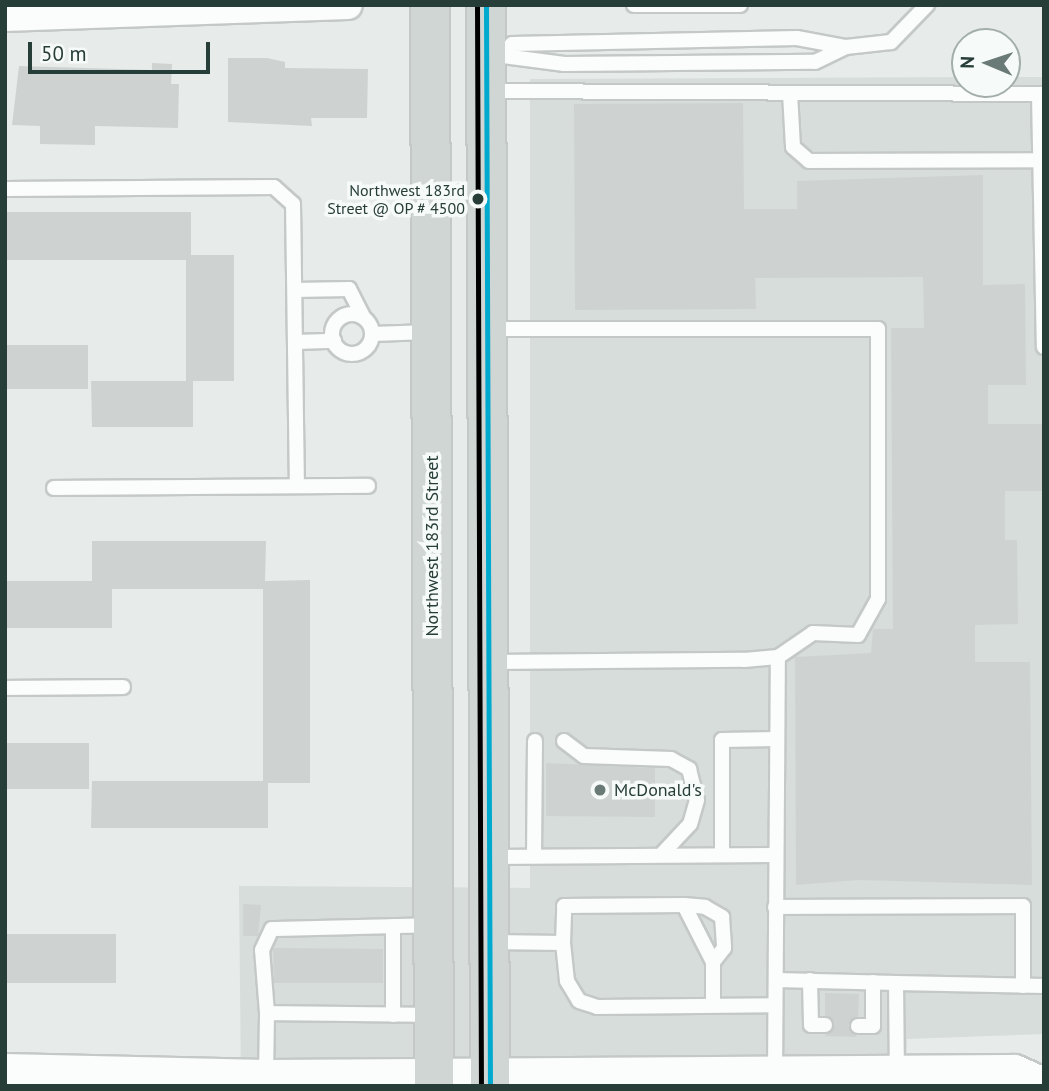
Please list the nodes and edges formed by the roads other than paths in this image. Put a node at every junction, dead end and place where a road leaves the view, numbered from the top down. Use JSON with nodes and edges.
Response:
{"nodes":[{"id":1,"x":348,"y":5,"type":"edge"},
{"id":2,"x":430,"y":5,"type":"edge"},
{"id":3,"x":486,"y":5,"type":"edge"},
{"id":4,"x":634,"y":5,"type":"edge"},
{"id":5,"x":740,"y":5,"type":"edge"},
{"id":6,"x":927,"y":5,"type":"edge"},
{"id":7,"x":5,"y":16,"type":"edge"},
{"id":8,"x":846,"y":47,"type":"junction"},
{"id":9,"x":493,"y":66,"type":"junction"},
{"id":10,"x":790,"y":93,"type":"junction"},
{"id":11,"x":1041,"y":94,"type":"edge"},
{"id":12,"x":1040,"y":160,"type":"junction"},
{"id":13,"x":5,"y":189,"type":"edge"},
{"id":14,"x":430,"y":244,"type":"junction"},
{"id":15,"x":295,"y":290,"type":"junction"},
{"id":16,"x":363,"y":317,"type":"junction"},
{"id":17,"x":489,"y":328,"type":"junction"},
{"id":18,"x":431,"y":332,"type":"junction"},
{"id":19,"x":372,"y":334,"type":"junction"},
{"id":20,"x":334,"y":341,"type":"junction"},
{"id":21,"x":296,"y":342,"type":"junction"},
{"id":22,"x":1044,"y":347,"type":"edge"},
{"id":23,"x":488,"y":418,"type":"junction"},
{"id":24,"x":297,"y":486,"type":"junction"},
{"id":25,"x":368,"y":486,"type":"dead end"},
{"id":26,"x":54,"y":488,"type":"dead end"},
{"id":27,"x":778,"y":657,"type":"junction"},
{"id":28,"x":487,"y":662,"type":"junction"},
{"id":29,"x":122,"y":687,"type":"dead end"},
{"id":30,"x":5,"y":688,"type":"edge"},
{"id":31,"x":776,"y":739,"type":"junction"},
{"id":32,"x":535,"y":741,"type":"dead end"},
{"id":33,"x":564,"y":741,"type":"dead end"},
{"id":34,"x":661,"y":855,"type":"junction"},
{"id":35,"x":722,"y":855,"type":"junction"},
{"id":36,"x":774,"y":855,"type":"junction"},
{"id":37,"x":534,"y":856,"type":"junction"},
{"id":38,"x":487,"y":857,"type":"junction"},
{"id":39,"x":684,"y":905,"type":"junction"},
{"id":40,"x":775,"y":907,"type":"junction"},
{"id":41,"x":434,"y":925,"type":"junction"},
{"id":42,"x":393,"y":926,"type":"junction"},
{"id":43,"x":486,"y":942,"type":"junction"},
{"id":44,"x":562,"y":943,"type":"junction"},
{"id":45,"x":713,"y":962,"type":"junction"},
{"id":46,"x":776,"y":979,"type":"junction"},
{"id":47,"x":810,"y":980,"type":"junction"},
{"id":48,"x":873,"y":982,"type":"junction"},
{"id":49,"x":896,"y":983,"type":"junction"},
{"id":50,"x":1023,"y":986,"type":"junction"},
{"id":51,"x":1044,"y":986,"type":"edge"},
{"id":52,"x":713,"y":1005,"type":"junction"},
{"id":53,"x":775,"y":1005,"type":"junction"},
{"id":54,"x":267,"y":1013,"type":"junction"},
{"id":55,"x":393,"y":1015,"type":"junction"},
{"id":56,"x":434,"y":1015,"type":"junction"},
{"id":57,"x":825,"y":1025,"type":"dead end"},
{"id":58,"x":858,"y":1026,"type":"dead end"},
{"id":59,"x":5,"y":1073,"type":"edge"},
{"id":60,"x":775,"y":1073,"type":"junction"},
{"id":61,"x":897,"y":1074,"type":"junction"},
{"id":62,"x":266,"y":1079,"type":"junction"},
{"id":63,"x":434,"y":1081,"type":"edge"},
{"id":64,"x":490,"y":1081,"type":"edge"},
{"id":65,"x":1041,"y":1086,"type":"edge"}],
"edges":[{"from":1,"to":7,"type":"street"},
{"from":2,"to":14,"type":"main road","name":"Northwest 183rd Street"},
{"from":3,"to":9,"type":"main road"},
{"from":4,"to":5,"type":"lane"},
{"from":6,"to":8,"type":"lane"},
{"from":8,"to":9,"type":"lane"},
{"from":8,"to":9,"type":"lane"},
{"from":9,"to":10,"type":"lane"},
{"from":9,"to":17,"type":"main road"},
{"from":10,"to":11,"type":"lane"},
{"from":10,"to":12,"type":"lane"},
{"from":11,"to":12,"type":"lane"},
{"from":12,"to":22,"type":"lane"},
{"from":13,"to":15,"type":"lane"},
{"from":14,"to":17,"type":"main road"},
{"from":14,"to":18,"type":"main road","name":"Northwest 183rd Street"},
{"from":15,"to":16,"type":"lane"},
{"from":15,"to":21,"type":"lane"},
{"from":16,"to":19,"type":"lane"},
{"from":16,"to":20,"type":"lane"},
{"from":17,"to":23,"type":"main road"},
{"from":17,"to":27,"type":"lane"},
{"from":18,"to":19,"type":"lane"},
{"from":18,"to":23,"type":"main road"},
{"from":18,"to":41,"type":"main road","name":"Northwest 183rd Street"},
{"from":19,"to":20,"type":"lane"},
{"from":20,"to":21,"type":"lane"},
{"from":21,"to":24,"type":"lane"},
{"from":23,"to":28,"type":"main road"},
{"from":24,"to":25,"type":"lane"},
{"from":24,"to":26,"type":"lane"},
{"from":27,"to":28,"type":"lane"},
{"from":27,"to":31,"type":"lane"},
{"from":28,"to":38,"type":"main road"},
{"from":29,"to":30,"type":"lane"},
{"from":31,"to":35,"type":"lane"},
{"from":31,"to":36,"type":"lane"},
{"from":32,"to":37,"type":"lane"},
{"from":33,"to":34,"type":"lane"},
{"from":34,"to":35,"type":"lane"},
{"from":34,"to":37,"type":"lane"},
{"from":35,"to":36,"type":"lane"},
{"from":36,"to":40,"type":"lane"},
{"from":37,"to":38,"type":"lane"},
{"from":38,"to":43,"type":"main road"},
{"from":39,"to":44,"type":"lane"},
{"from":39,"to":45,"type":"lane"},
{"from":39,"to":45,"type":"lane"},
{"from":40,"to":46,"type":"lane"},
{"from":40,"to":50,"type":"lane"},
{"from":41,"to":42,"type":"lane"},
{"from":41,"to":56,"type":"main road","name":"Northwest 183rd Street"},
{"from":42,"to":54,"type":"lane"},
{"from":42,"to":55,"type":"lane"},
{"from":43,"to":44,"type":"lane"},
{"from":43,"to":64,"type":"main road"},
{"from":44,"to":52,"type":"lane"},
{"from":45,"to":52,"type":"lane"},
{"from":46,"to":47,"type":"lane"},
{"from":46,"to":53,"type":"lane"},
{"from":47,"to":48,"type":"lane"},
{"from":47,"to":57,"type":"lane"},
{"from":48,"to":49,"type":"lane"},
{"from":48,"to":58,"type":"lane"},
{"from":49,"to":50,"type":"lane"},
{"from":49,"to":61,"type":"lane"},
{"from":50,"to":51,"type":"lane"},
{"from":52,"to":53,"type":"lane"},
{"from":53,"to":60,"type":"lane"},
{"from":54,"to":55,"type":"lane"},
{"from":54,"to":62,"type":"lane"},
{"from":55,"to":56,"type":"lane"},
{"from":56,"to":63,"type":"main road","name":"Northwest 183rd Street"},
{"from":59,"to":62,"type":"main road"},
{"from":60,"to":61,"type":"main road"},
{"from":60,"to":64,"type":"main road"},
{"from":61,"to":65,"type":"main road"},
{"from":62,"to":63,"type":"main road"},
{"from":63,"to":64,"type":"main road"}]}
